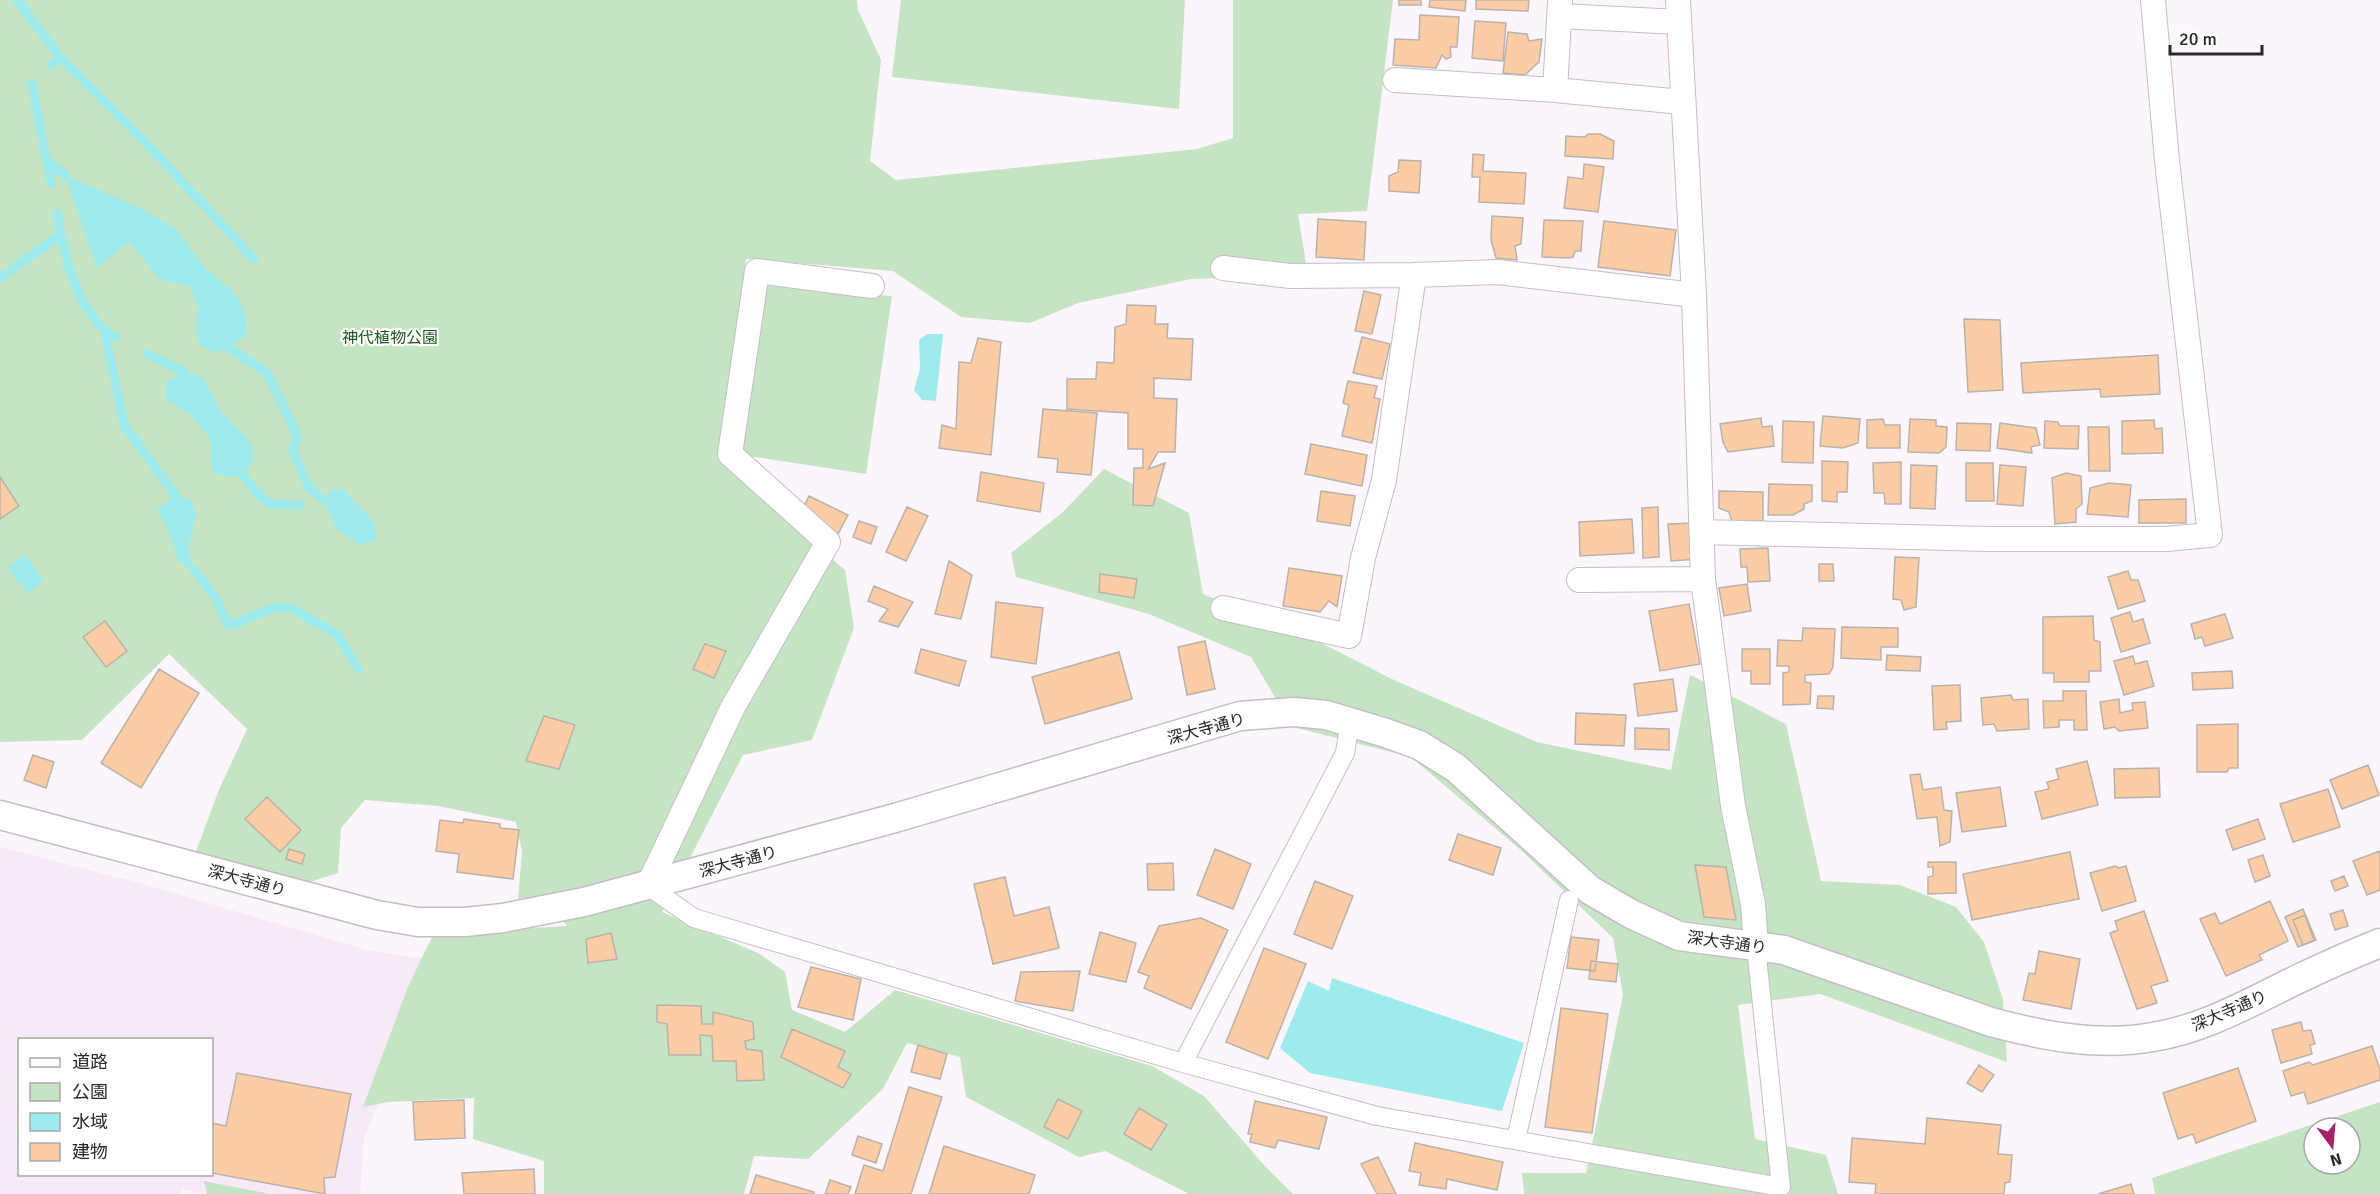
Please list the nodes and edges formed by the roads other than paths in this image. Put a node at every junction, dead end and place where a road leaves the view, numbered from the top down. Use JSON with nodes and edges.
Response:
{"nodes":[{"id":1,"x":2153,"y":0,"type":"edge"},
{"id":2,"x":1560,"y":8,"type":"edge"},
{"id":3,"x":1678,"y":11,"type":"edge"},
{"id":4,"x":1395,"y":80,"type":"dead end"},
{"id":5,"x":1555,"y":90,"type":"junction"},
{"id":6,"x":1682,"y":102,"type":"junction"},
{"id":7,"x":1223,"y":268,"type":"dead end"},
{"id":8,"x":1414,"y":275,"type":"junction"},
{"id":9,"x":872,"y":286,"type":"dead end"},
{"id":10,"x":1694,"y":295,"type":"junction"},
{"id":11,"x":1703,"y":532,"type":"junction"},
{"id":12,"x":1703,"y":579,"type":"junction"},
{"id":13,"x":1579,"y":580,"type":"dead end"},
{"id":14,"x":1223,"y":608,"type":"dead end"},
{"id":15,"x":1350,"y":722,"type":"junction"},
{"id":16,"x":0,"y":815,"type":"edge"},
{"id":17,"x":648,"y":886,"type":"junction"},
{"id":18,"x":1569,"y":900,"type":"dead end"},
{"id":19,"x":2380,"y":943,"type":"edge"},
{"id":20,"x":1756,"y":947,"type":"junction"},
{"id":21,"x":1183,"y":1063,"type":"junction"},
{"id":22,"x":1516,"y":1140,"type":"junction"}],
"edges":[{"from":1,"to":11,"type":"street"},
{"from":2,"to":3,"type":"street"},
{"from":2,"to":5,"type":"street"},
{"from":3,"to":6,"type":"street"},
{"from":4,"to":5,"type":"street"},
{"from":5,"to":6,"type":"street"},
{"from":6,"to":10,"type":"street"},
{"from":7,"to":8,"type":"street"},
{"from":8,"to":10,"type":"street"},
{"from":8,"to":14,"type":"street"},
{"from":9,"to":17,"type":"street"},
{"from":10,"to":11,"type":"street"},
{"from":11,"to":12,"type":"street"},
{"from":12,"to":13,"type":"street"},
{"from":12,"to":20,"type":"street"},
{"from":15,"to":17,"type":"street","name":"深大寺通り"},
{"from":15,"to":20,"type":"street","name":"深大寺通り"},
{"from":15,"to":21,"type":"street"},
{"from":16,"to":17,"type":"street","name":"深大寺通り"},
{"from":17,"to":21,"type":"street"},
{"from":18,"to":22,"type":"street"},
{"from":19,"to":20,"type":"street","name":"深大寺通り"},
{"from":20,"to":22,"type":"street"},
{"from":21,"to":22,"type":"street"}]}
